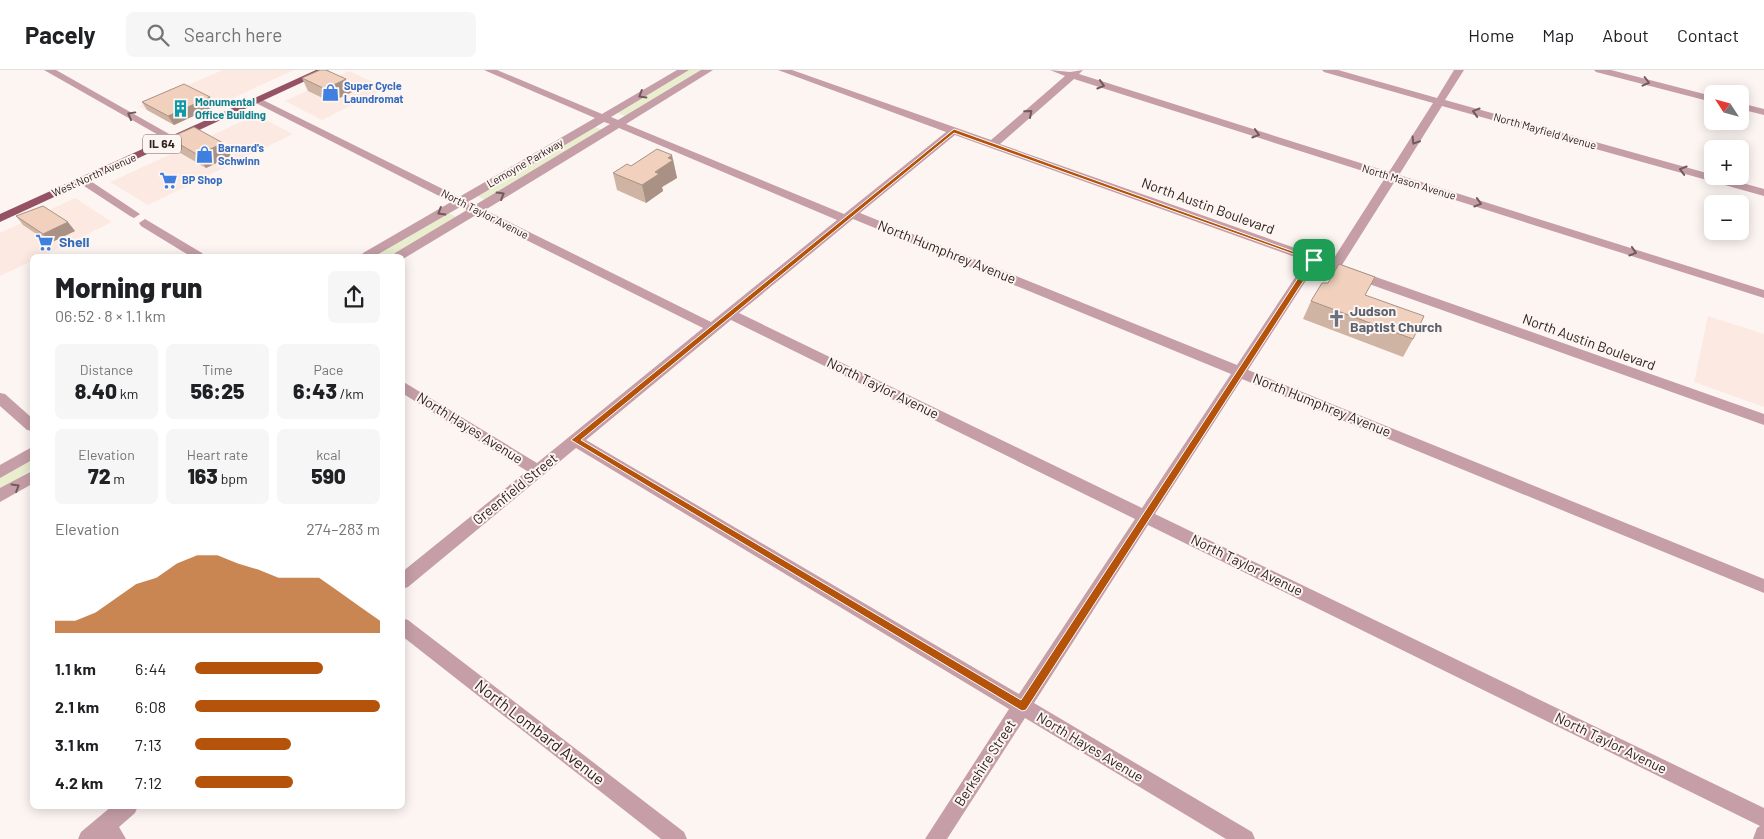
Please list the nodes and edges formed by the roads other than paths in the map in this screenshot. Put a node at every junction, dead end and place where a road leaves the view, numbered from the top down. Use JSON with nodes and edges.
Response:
{"nodes":[{"id":1,"x":49,"y":70,"type":"edge"},
{"id":2,"x":324,"y":70,"type":"edge"},
{"id":3,"x":489,"y":70,"type":"edge"},
{"id":4,"x":684,"y":70,"type":"edge"},
{"id":5,"x":708,"y":70,"type":"edge"},
{"id":6,"x":783,"y":70,"type":"edge"},
{"id":7,"x":1055,"y":70,"type":"edge"},
{"id":8,"x":1327,"y":70,"type":"edge"},
{"id":9,"x":1459,"y":70,"type":"edge"},
{"id":10,"x":1599,"y":70,"type":"edge"},
{"id":11,"x":1075,"y":73,"type":"edge"},
{"id":12,"x":1704,"y":97,"type":"edge"},
{"id":13,"x":257,"y":100,"type":"junction"},
{"id":14,"x":1439,"y":102,"type":"junction"},
{"id":15,"x":1749,"y":108,"type":"edge"},
{"id":16,"x":1764,"y":112,"type":"edge"},
{"id":17,"x":603,"y":118,"type":"junction"},
{"id":18,"x":618,"y":124,"type":"junction"},
{"id":19,"x":954,"y":131,"type":"junction"},
{"id":20,"x":173,"y":139,"type":"junction"},
{"id":21,"x":992,"y":145,"type":"junction"},
{"id":22,"x":1392,"y":176,"type":"junction"},
{"id":23,"x":82,"y":180,"type":"junction"},
{"id":24,"x":1764,"y":193,"type":"edge"},
{"id":25,"x":459,"y":202,"type":"junction"},
{"id":26,"x":476,"y":210,"type":"junction"},
{"id":27,"x":134,"y":214,"type":"dead end"},
{"id":28,"x":849,"y":216,"type":"junction"},
{"id":29,"x":0,"y":218,"type":"edge"},
{"id":30,"x":145,"y":223,"type":"dead end"},
{"id":31,"x":195,"y":254,"type":"edge"},
{"id":32,"x":370,"y":254,"type":"edge"},
{"id":33,"x":402,"y":254,"type":"edge"},
{"id":34,"x":1314,"y":260,"type":"junction"},
{"id":35,"x":1335,"y":267,"type":"junction"},
{"id":36,"x":1764,"y":294,"type":"edge"},
{"id":37,"x":730,"y":314,"type":"junction"},
{"id":38,"x":713,"y":328,"type":"junction"},
{"id":39,"x":1240,"y":372,"type":"junction"},
{"id":40,"x":405,"y":388,"type":"edge"},
{"id":41,"x":0,"y":398,"type":"edge"},
{"id":42,"x":1764,"y":420,"type":"edge"},
{"id":43,"x":30,"y":424,"type":"edge"},
{"id":44,"x":575,"y":440,"type":"junction"},
{"id":45,"x":30,"y":454,"type":"edge"},
{"id":46,"x":538,"y":471,"type":"junction"},
{"id":47,"x":0,"y":472,"type":"edge"},
{"id":48,"x":30,"y":478,"type":"edge"},
{"id":49,"x":0,"y":496,"type":"edge"},
{"id":50,"x":1146,"y":516,"type":"junction"},
{"id":51,"x":405,"y":580,"type":"edge"},
{"id":52,"x":1764,"y":586,"type":"edge"},
{"id":53,"x":405,"y":627,"type":"edge"},
{"id":54,"x":1022,"y":706,"type":"junction"},
{"id":55,"x":126,"y":809,"type":"edge"},
{"id":56,"x":1764,"y":818,"type":"edge"},
{"id":57,"x":110,"y":832,"type":"edge"},
{"id":58,"x":1764,"y":835,"type":"edge"},
{"id":59,"x":88,"y":839,"type":"edge"},
{"id":60,"x":677,"y":839,"type":"edge"},
{"id":61,"x":936,"y":839,"type":"edge"},
{"id":62,"x":1244,"y":839,"type":"edge"},
{"id":63,"x":1764,"y":839,"type":"edge"}],
"edges":[{"from":20,"to":1,"type":"street","one_way":true},
{"from":2,"to":13,"type":"main road","name":"West North Avenue","number":"IL 64"},
{"from":3,"to":17,"type":"street","name":"North Humphrey Avenue"},
{"from":4,"to":17,"type":"street","name":"Lemoyne Parkway","one_way":true},
{"from":5,"to":18,"type":"street","name":"Lemoyne Parkway"},
{"from":6,"to":19,"type":"street","name":"North Austin Boulevard"},
{"from":7,"to":11,"type":"street","name":"North Mason Avenue"},
{"from":8,"to":14,"type":"street","name":"North Mayfield Avenue"},
{"from":9,"to":14,"type":"street"},
{"from":10,"to":12,"type":"street","one_way":true},
{"from":21,"to":11,"type":"street","one_way":true},
{"from":11,"to":22,"type":"street","name":"North Mason Avenue","one_way":true},
{"from":13,"to":20,"type":"main road","name":"West North Avenue","number":"IL 64"},
{"from":13,"to":25,"type":"street","name":"North Taylor Avenue"},
{"from":14,"to":22,"type":"street","one_way":true},
{"from":24,"to":14,"type":"street","name":"North Mayfield Avenue","one_way":true},
{"from":15,"to":16,"type":"street"},
{"from":17,"to":18,"type":"street","name":"North Humphrey Avenue"},
{"from":17,"to":25,"type":"street","name":"Lemoyne Parkway"},
{"from":26,"to":18,"type":"street","name":"Lemoyne Parkway","one_way":true},
{"from":18,"to":28,"type":"street","name":"North Humphrey Avenue"},
{"from":19,"to":21,"type":"street","name":"North Austin Boulevard"},
{"from":19,"to":28,"type":"street","name":"Greenfield Street"},
{"from":20,"to":23,"type":"main road","name":"West North Avenue","number":"IL 64"},
{"from":21,"to":34,"type":"street","name":"North Austin Boulevard"},
{"from":22,"to":35,"type":"street"},
{"from":22,"to":36,"type":"street","name":"North Mason Avenue","one_way":true},
{"from":23,"to":27,"type":"street"},
{"from":23,"to":29,"type":"main road","name":"West North Avenue","number":"IL 64"},
{"from":25,"to":26,"type":"street","name":"North Taylor Avenue"},
{"from":25,"to":32,"type":"street","name":"Lemoyne Parkway","one_way":true},
{"from":26,"to":33,"type":"street","name":"Lemoyne Parkway"},
{"from":26,"to":38,"type":"street","name":"North Taylor Avenue"},
{"from":28,"to":37,"type":"street","name":"Greenfield Street"},
{"from":28,"to":39,"type":"street","name":"North Humphrey Avenue"},
{"from":30,"to":31,"type":"street"},
{"from":34,"to":35,"type":"street","name":"North Austin Boulevard"},
{"from":34,"to":39,"type":"street","name":"Berkshire Street"},
{"from":35,"to":42,"type":"street","name":"North Austin Boulevard"},
{"from":37,"to":38,"type":"street","name":"Greenfield Street"},
{"from":37,"to":50,"type":"street","name":"North Taylor Avenue"},
{"from":38,"to":44,"type":"street","name":"Greenfield Street"},
{"from":39,"to":50,"type":"street","name":"Berkshire Street"},
{"from":39,"to":52,"type":"street","name":"North Humphrey Avenue"},
{"from":40,"to":46,"type":"street","name":"North Hayes Avenue"},
{"from":41,"to":43,"type":"street"},
{"from":44,"to":46,"type":"street","name":"Greenfield Street"},
{"from":44,"to":54,"type":"street","name":"North Hayes Avenue"},
{"from":45,"to":47,"type":"street"},
{"from":46,"to":51,"type":"street","name":"Greenfield Street"},
{"from":49,"to":48,"type":"street","one_way":true},
{"from":50,"to":54,"type":"street","name":"Berkshire Street"},
{"from":50,"to":56,"type":"street","name":"North Taylor Avenue"},
{"from":53,"to":60,"type":"street","name":"North Lombard Avenue"},
{"from":54,"to":61,"type":"street","name":"Berkshire Street"},
{"from":54,"to":62,"type":"street","name":"North Hayes Avenue"},
{"from":55,"to":57,"type":"street"},
{"from":57,"to":59,"type":"street"},
{"from":58,"to":63,"type":"street"}]}
